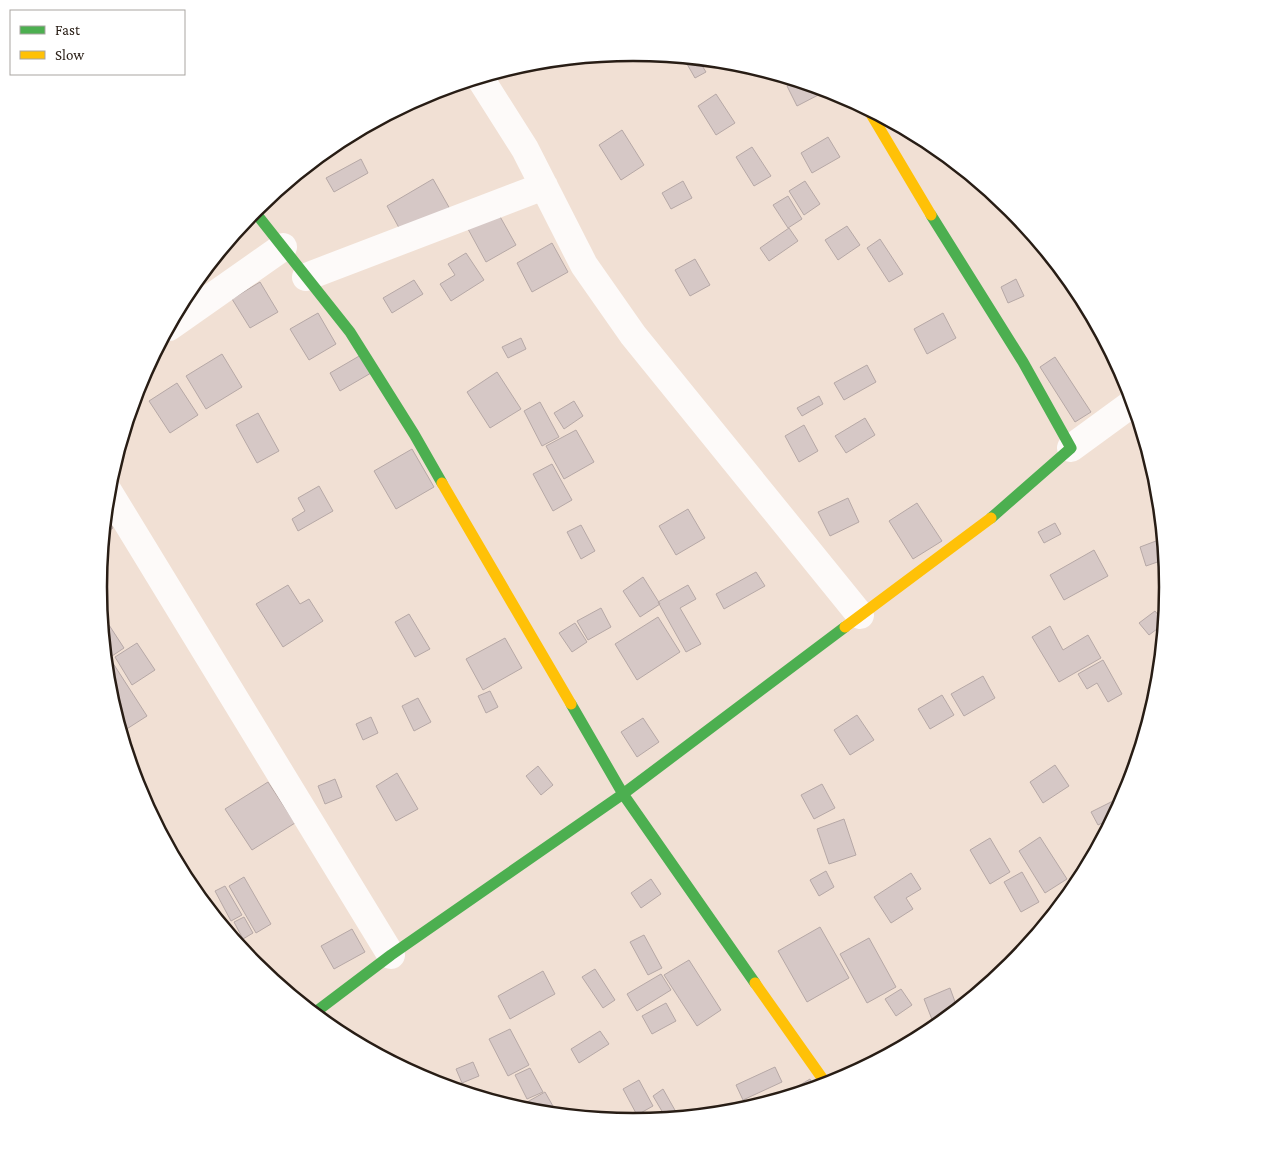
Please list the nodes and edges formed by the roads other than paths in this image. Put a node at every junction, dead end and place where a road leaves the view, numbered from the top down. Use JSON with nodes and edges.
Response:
{"nodes":[{"id":1,"x":483,"y":83,"type":"edge"},
{"id":2,"x":874,"y":120,"type":"edge"},
{"id":3,"x":544,"y":186,"type":"junction"},
{"id":4,"x":259,"y":217,"type":"edge"},
{"id":5,"x":283,"y":247,"type":"junction"},
{"id":6,"x":306,"y":277,"type":"junction"},
{"id":7,"x":182,"y":318,"type":"edge"},
{"id":8,"x":1128,"y":407,"type":"edge"},
{"id":9,"x":1071,"y":448,"type":"junction"},
{"id":10,"x":115,"y":502,"type":"edge"},
{"id":11,"x":860,"y":615,"type":"junction"},
{"id":12,"x":623,"y":794,"type":"junction"},
{"id":13,"x":391,"y":955,"type":"junction"},
{"id":14,"x":320,"y":1010,"type":"edge"},
{"id":15,"x":823,"y":1079,"type":"edge"}],
"edges":[{"from":1,"to":3,"type":"street"},
{"from":2,"to":9,"type":"street"},
{"from":3,"to":6,"type":"street"},
{"from":3,"to":11,"type":"street"},
{"from":4,"to":5,"type":"street"},
{"from":5,"to":6,"type":"street"},
{"from":5,"to":7,"type":"street"},
{"from":6,"to":12,"type":"street"},
{"from":8,"to":9,"type":"street"},
{"from":9,"to":11,"type":"street"},
{"from":10,"to":13,"type":"street"},
{"from":11,"to":12,"type":"street"},
{"from":12,"to":13,"type":"street"},
{"from":12,"to":15,"type":"street"},
{"from":13,"to":14,"type":"street"}]}
